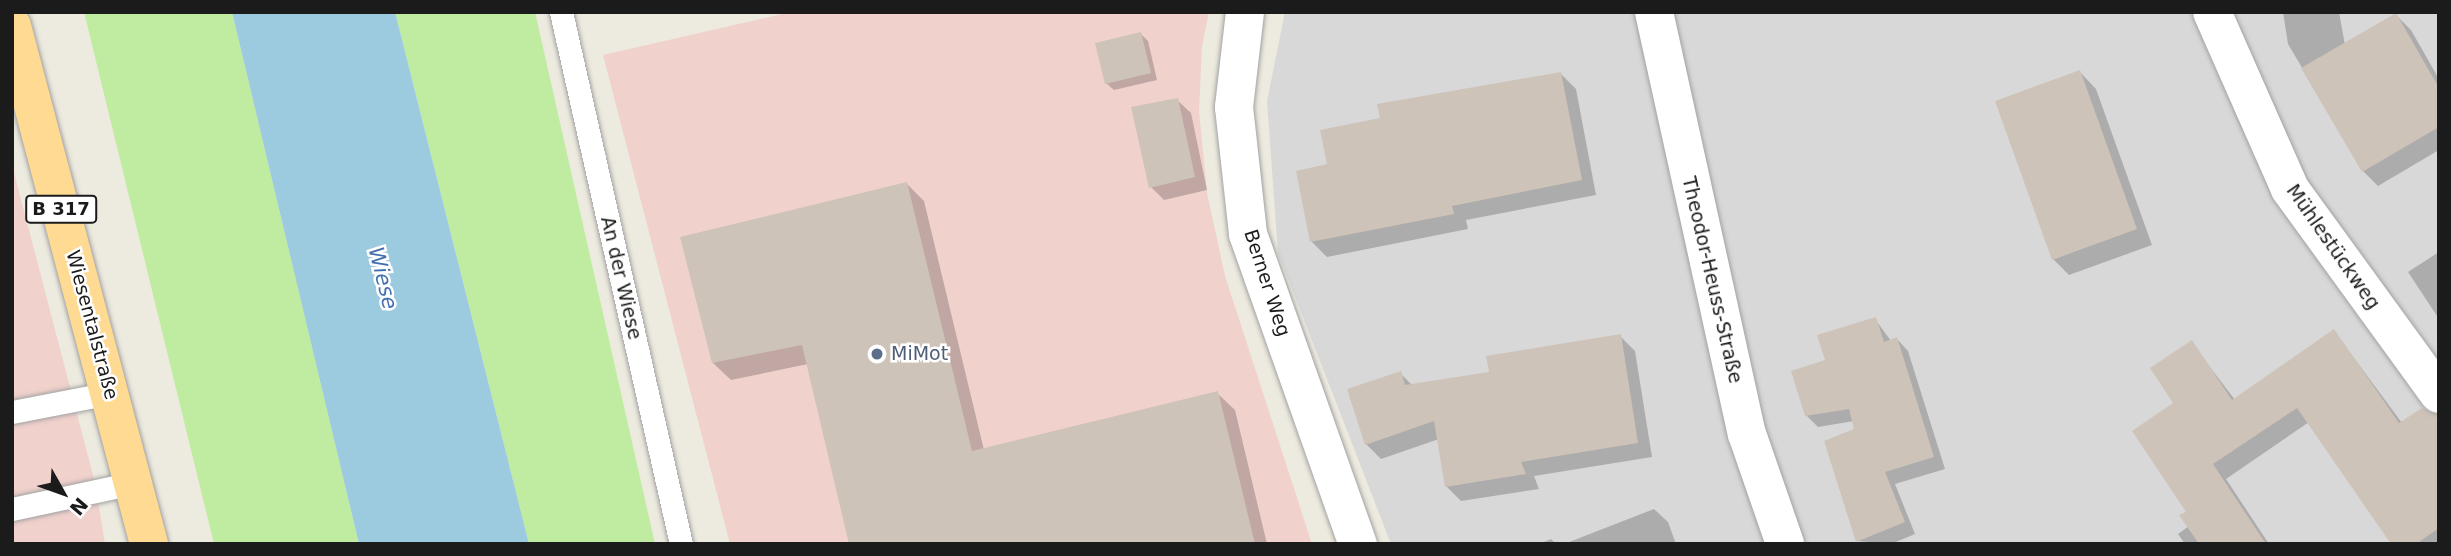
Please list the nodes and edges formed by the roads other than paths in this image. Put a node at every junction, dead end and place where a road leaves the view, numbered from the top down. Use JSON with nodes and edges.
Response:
{"nodes":[{"id":1,"x":561,"y":12,"type":"edge"},
{"id":2,"x":1245,"y":12,"type":"edge"},
{"id":3,"x":1654,"y":12,"type":"edge"},
{"id":4,"x":2212,"y":12,"type":"edge"},
{"id":5,"x":12,"y":26,"type":"edge"},
{"id":6,"x":110,"y":393,"type":"junction"},
{"id":7,"x":2439,"y":394,"type":"edge"},
{"id":8,"x":12,"y":412,"type":"edge"},
{"id":9,"x":134,"y":483,"type":"junction"},
{"id":10,"x":12,"y":509,"type":"edge"},
{"id":11,"x":149,"y":544,"type":"edge"},
{"id":12,"x":681,"y":544,"type":"edge"},
{"id":13,"x":1358,"y":544,"type":"edge"},
{"id":14,"x":1785,"y":544,"type":"edge"}],
"edges":[{"from":1,"to":12,"type":"lane","name":"An der Wiese"},
{"from":2,"to":13,"type":"street","name":"Berner Weg"},
{"from":3,"to":14,"type":"street","name":"Theodor-Heuss-Straße"},
{"from":4,"to":7,"type":"street","name":"Mühlestückweg"},
{"from":5,"to":6,"type":"main road","name":"Wiesentalstraße","number":"B 317"},
{"from":6,"to":8,"type":"lane"},
{"from":6,"to":9,"type":"main road","name":"Wiesentalstraße","number":"B 317"},
{"from":9,"to":10,"type":"lane"},
{"from":9,"to":11,"type":"main road","name":"Wiesentalstraße","number":"B 317"}]}
